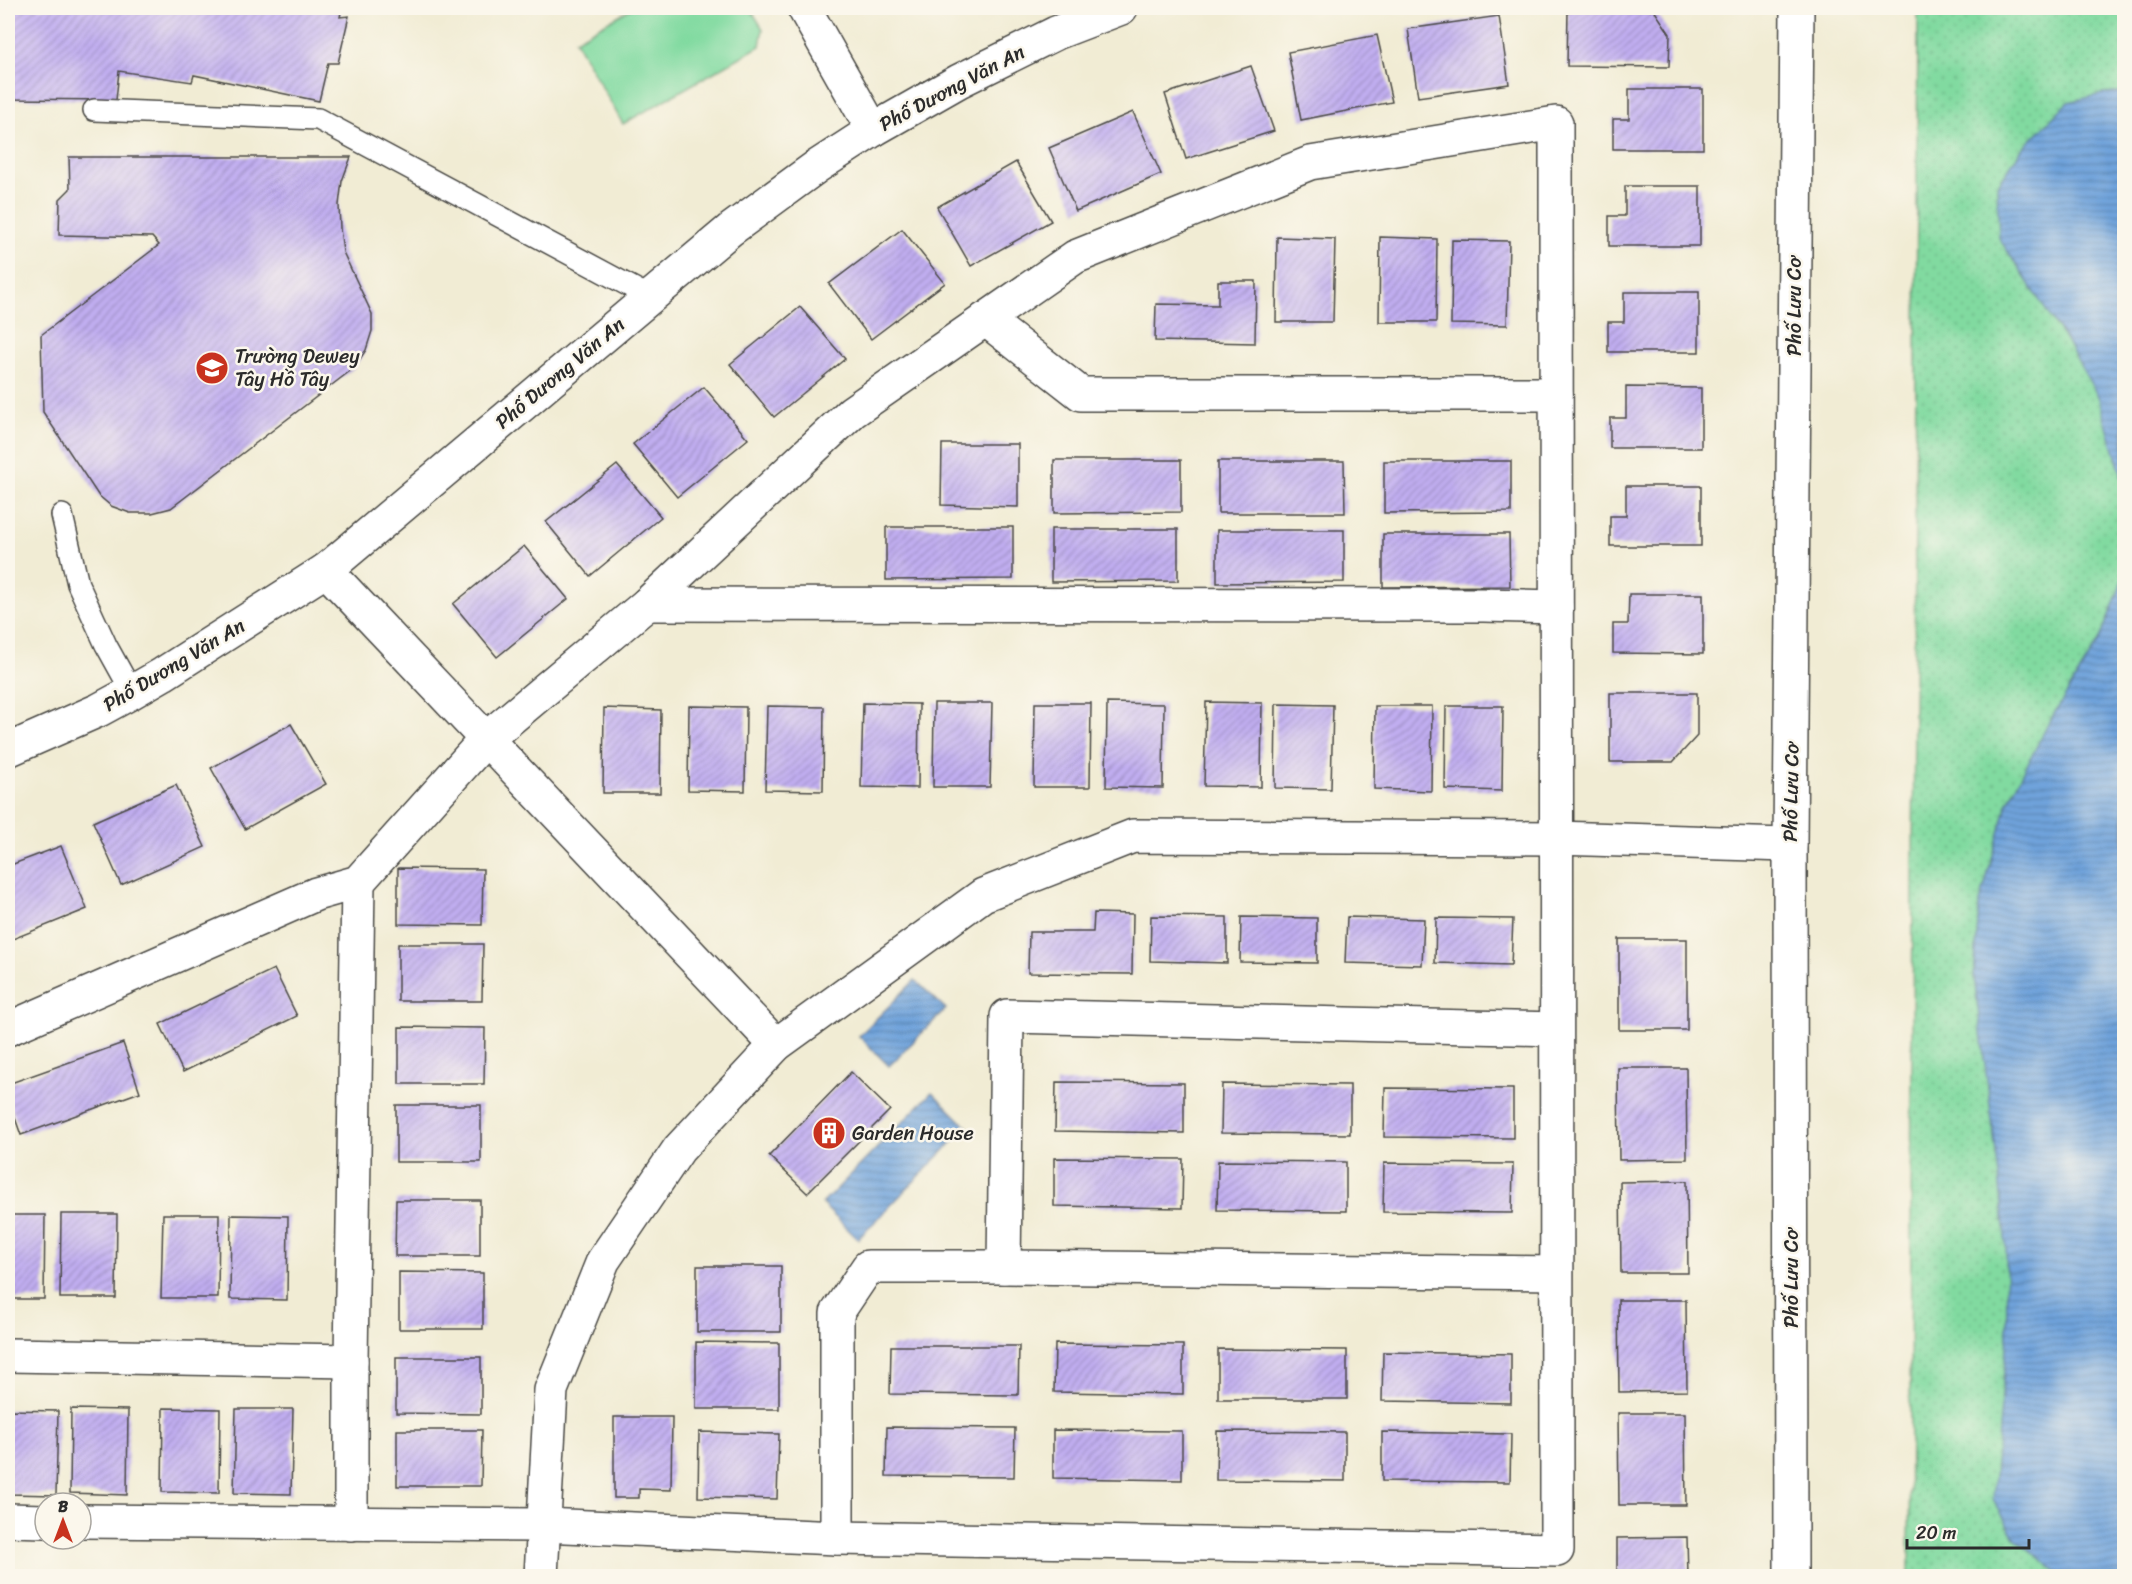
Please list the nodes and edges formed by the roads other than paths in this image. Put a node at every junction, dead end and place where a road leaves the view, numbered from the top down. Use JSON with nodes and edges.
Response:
{"nodes":[{"id":1,"x":804,"y":8,"type":"edge"},
{"id":2,"x":1120,"y":8,"type":"edge"},
{"id":3,"x":1797,"y":8,"type":"edge"},
{"id":4,"x":94,"y":110,"type":"dead end"},
{"id":5,"x":873,"y":130,"type":"junction"},
{"id":6,"x":650,"y":297,"type":"junction"},
{"id":7,"x":985,"y":319,"type":"junction"},
{"id":8,"x":1556,"y":394,"type":"junction"},
{"id":9,"x":62,"y":515,"type":"dead end"},
{"id":10,"x":326,"y":570,"type":"junction"},
{"id":11,"x":647,"y":604,"type":"junction"},
{"id":12,"x":1556,"y":607,"type":"junction"},
{"id":13,"x":132,"y":692,"type":"junction"},
{"id":14,"x":486,"y":739,"type":"junction"},
{"id":15,"x":8,"y":750,"type":"edge"},
{"id":16,"x":1556,"y":838,"type":"junction"},
{"id":17,"x":1790,"y":845,"type":"junction"},
{"id":18,"x":358,"y":882,"type":"junction"},
{"id":19,"x":8,"y":1029,"type":"edge"},
{"id":20,"x":1556,"y":1029,"type":"junction"},
{"id":21,"x":776,"y":1045,"type":"junction"},
{"id":22,"x":1004,"y":1267,"type":"junction"},
{"id":23,"x":1556,"y":1273,"type":"junction"},
{"id":24,"x":8,"y":1355,"type":"edge"},
{"id":25,"x":351,"y":1361,"type":"junction"},
{"id":26,"x":8,"y":1520,"type":"edge"},
{"id":27,"x":33,"y":1521,"type":"edge"},
{"id":28,"x":93,"y":1521,"type":"edge"},
{"id":29,"x":351,"y":1524,"type":"junction"},
{"id":30,"x":543,"y":1525,"type":"junction"},
{"id":31,"x":837,"y":1538,"type":"junction"},
{"id":32,"x":541,"y":1576,"type":"edge"},
{"id":33,"x":1791,"y":1576,"type":"edge"}],
"edges":[{"from":1,"to":5,"type":"street"},
{"from":2,"to":5,"type":"street","name":"Phố Dương Văn An"},
{"from":3,"to":17,"type":"street","name":"Phố Lưu Cơ"},
{"from":4,"to":6,"type":"lane"},
{"from":5,"to":6,"type":"street","name":"Phố Dương Văn An"},
{"from":6,"to":10,"type":"street","name":"Phố Dương Văn An"},
{"from":7,"to":8,"type":"street"},
{"from":7,"to":8,"type":"street"},
{"from":7,"to":11,"type":"street"},
{"from":8,"to":12,"type":"street"},
{"from":9,"to":13,"type":"lane"},
{"from":10,"to":13,"type":"street","name":"Phố Dương Văn An"},
{"from":10,"to":14,"type":"street"},
{"from":11,"to":12,"type":"street"},
{"from":11,"to":14,"type":"street"},
{"from":12,"to":16,"type":"street"},
{"from":13,"to":15,"type":"street","name":"Phố Dương Văn An"},
{"from":14,"to":18,"type":"street"},
{"from":14,"to":21,"type":"street"},
{"from":16,"to":17,"type":"street"},
{"from":16,"to":20,"type":"street"},
{"from":16,"to":21,"type":"street"},
{"from":17,"to":33,"type":"street","name":"Phố Lưu Cơ"},
{"from":18,"to":19,"type":"street"},
{"from":18,"to":25,"type":"street"},
{"from":20,"to":22,"type":"street"},
{"from":20,"to":23,"type":"street"},
{"from":21,"to":30,"type":"street"},
{"from":22,"to":23,"type":"street"},
{"from":22,"to":31,"type":"street"},
{"from":23,"to":31,"type":"street"},
{"from":24,"to":25,"type":"street"},
{"from":25,"to":29,"type":"street"},
{"from":26,"to":27,"type":"street"},
{"from":28,"to":29,"type":"street"},
{"from":29,"to":30,"type":"street"},
{"from":30,"to":31,"type":"street"},
{"from":30,"to":32,"type":"street"}]}
